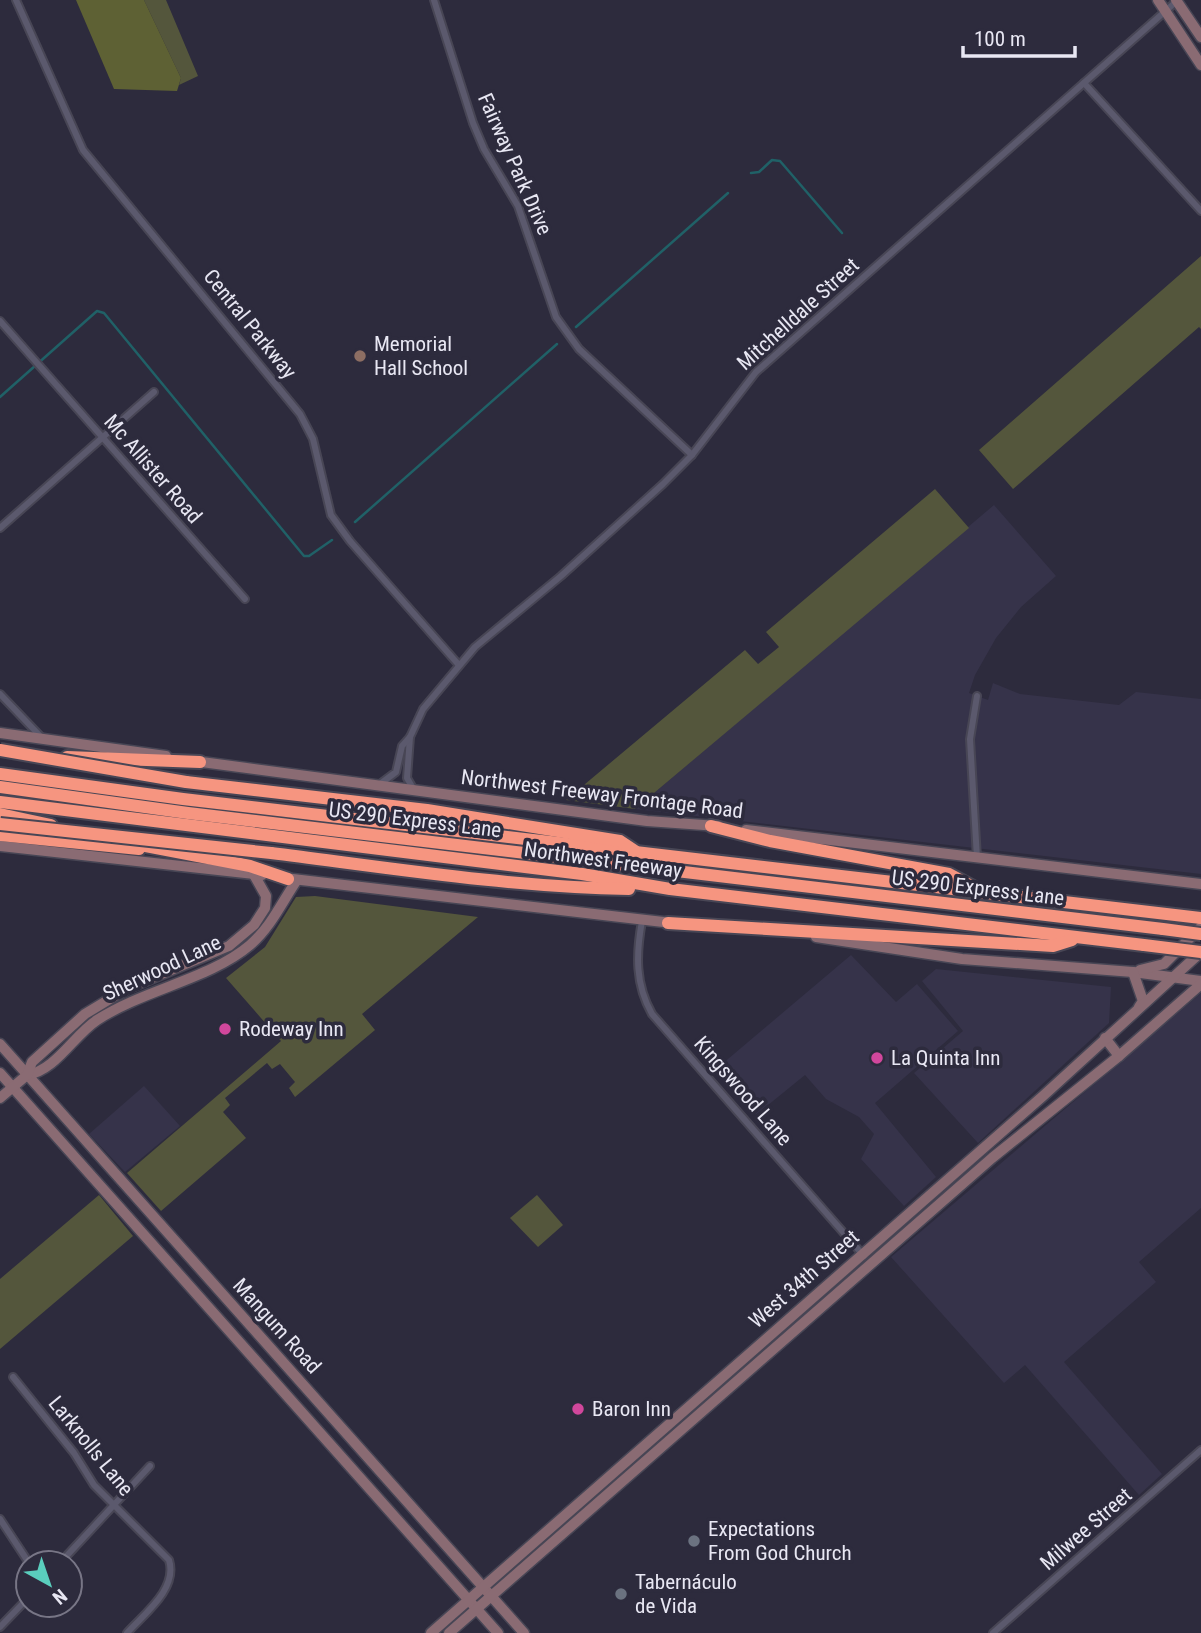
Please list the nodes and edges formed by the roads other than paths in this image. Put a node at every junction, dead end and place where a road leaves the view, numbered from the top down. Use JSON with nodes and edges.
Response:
{"nodes":[{"id":1,"x":16,"y":0,"type":"edge"},
{"id":2,"x":434,"y":0,"type":"edge"},
{"id":3,"x":1158,"y":0,"type":"edge"},
{"id":4,"x":1177,"y":0,"type":"edge"},
{"id":5,"x":1164,"y":12,"type":"junction"},
{"id":6,"x":1201,"y":37,"type":"edge"},
{"id":7,"x":1201,"y":65,"type":"edge"},
{"id":8,"x":1084,"y":83,"type":"junction"},
{"id":9,"x":1201,"y":211,"type":"edge"},
{"id":10,"x":0,"y":320,"type":"edge"},
{"id":11,"x":154,"y":392,"type":"dead end"},
{"id":12,"x":102,"y":438,"type":"junction"},
{"id":13,"x":692,"y":455,"type":"junction"},
{"id":14,"x":0,"y":528,"type":"edge"},
{"id":15,"x":245,"y":599,"type":"dead end"},
{"id":16,"x":458,"y":664,"type":"junction"},
{"id":17,"x":0,"y":694,"type":"edge"},
{"id":18,"x":977,"y":696,"type":"dead end"},
{"id":19,"x":0,"y":733,"type":"edge"},
{"id":20,"x":410,"y":737,"type":"junction"},
{"id":21,"x":42,"y":738,"type":"junction"},
{"id":22,"x":0,"y":752,"type":"edge"},
{"id":23,"x":200,"y":762,"type":"junction"},
{"id":24,"x":0,"y":774,"type":"edge"},
{"id":25,"x":377,"y":786,"type":"junction"},
{"id":26,"x":0,"y":787,"type":"edge"},
{"id":27,"x":414,"y":791,"type":"junction"},
{"id":28,"x":0,"y":802,"type":"edge"},
{"id":29,"x":0,"y":814,"type":"edge"},
{"id":30,"x":0,"y":824,"type":"edge"},
{"id":31,"x":711,"y":826,"type":"junction"},
{"id":32,"x":0,"y":835,"type":"edge"},
{"id":33,"x":0,"y":846,"type":"edge"},
{"id":34,"x":639,"y":853,"type":"junction"},
{"id":35,"x":182,"y":854,"type":"junction"},
{"id":36,"x":977,"y":860,"type":"junction"},
{"id":37,"x":253,"y":873,"type":"junction"},
{"id":38,"x":293,"y":879,"type":"junction"},
{"id":39,"x":1196,"y":884,"type":"edge"},
{"id":40,"x":670,"y":890,"type":"junction"},
{"id":41,"x":981,"y":892,"type":"junction"},
{"id":42,"x":1201,"y":893,"type":"edge"},
{"id":43,"x":1201,"y":918,"type":"edge"},
{"id":44,"x":642,"y":921,"type":"junction"},
{"id":45,"x":668,"y":923,"type":"junction"},
{"id":46,"x":1201,"y":927,"type":"edge"},
{"id":47,"x":1201,"y":934,"type":"edge"},
{"id":48,"x":1079,"y":938,"type":"junction"},
{"id":49,"x":1201,"y":952,"type":"edge"},
{"id":50,"x":1133,"y":972,"type":"junction"},
{"id":51,"x":1171,"y":978,"type":"junction"},
{"id":52,"x":1201,"y":982,"type":"edge"},
{"id":53,"x":1139,"y":1007,"type":"junction"},
{"id":54,"x":1105,"y":1038,"type":"junction"},
{"id":55,"x":0,"y":1044,"type":"edge"},
{"id":56,"x":1119,"y":1056,"type":"junction"},
{"id":57,"x":0,"y":1073,"type":"edge"},
{"id":58,"x":27,"y":1075,"type":"junction"},
{"id":59,"x":13,"y":1087,"type":"junction"},
{"id":60,"x":1043,"y":1096,"type":"junction"},
{"id":61,"x":0,"y":1098,"type":"edge"},
{"id":62,"x":1052,"y":1107,"type":"junction"},
{"id":63,"x":97,"y":1155,"type":"junction"},
{"id":64,"x":83,"y":1166,"type":"junction"},
{"id":65,"x":909,"y":1214,"type":"junction"},
{"id":66,"x":918,"y":1223,"type":"junction"},
{"id":67,"x":862,"y":1254,"type":"junction"},
{"id":68,"x":871,"y":1264,"type":"junction"},
{"id":69,"x":273,"y":1350,"type":"junction"},
{"id":70,"x":259,"y":1362,"type":"junction"},
{"id":71,"x":13,"y":1377,"type":"dead end"},
{"id":72,"x":718,"y":1380,"type":"junction"},
{"id":73,"x":726,"y":1391,"type":"junction"},
{"id":74,"x":1201,"y":1450,"type":"edge"},
{"id":75,"x":150,"y":1466,"type":"dead end"},
{"id":76,"x":404,"y":1497,"type":"junction"},
{"id":77,"x":114,"y":1505,"type":"junction"},
{"id":78,"x":389,"y":1509,"type":"junction"},
{"id":79,"x":0,"y":1519,"type":"edge"},
{"id":80,"x":20,"y":1549,"type":"edge"},
{"id":81,"x":73,"y":1549,"type":"edge"},
{"id":82,"x":484,"y":1588,"type":"junction"},
{"id":83,"x":492,"y":1597,"type":"junction"},
{"id":84,"x":470,"y":1600,"type":"junction"},
{"id":85,"x":478,"y":1609,"type":"junction"},
{"id":86,"x":14,"y":1612,"type":"edge"},
{"id":87,"x":0,"y":1627,"type":"edge"},
{"id":88,"x":127,"y":1633,"type":"edge"},
{"id":89,"x":431,"y":1633,"type":"edge"},
{"id":90,"x":449,"y":1633,"type":"edge"},
{"id":91,"x":498,"y":1633,"type":"edge"},
{"id":92,"x":524,"y":1633,"type":"edge"},
{"id":93,"x":993,"y":1633,"type":"edge"}],
"edges":[{"from":1,"to":16,"type":"street","name":"Central Parkway"},
{"from":2,"to":13,"type":"street","name":"Fairway Park Drive"},
{"from":3,"to":5,"type":"main road"},
{"from":4,"to":5,"type":"street","name":"Mitchelldale Street"},
{"from":4,"to":6,"type":"main road"},
{"from":5,"to":7,"type":"main road"},
{"from":5,"to":8,"type":"street","name":"Mitchelldale Street"},
{"from":8,"to":9,"type":"street"},
{"from":8,"to":13,"type":"street","name":"Mitchelldale Street"},
{"from":10,"to":12,"type":"street","name":"Mc Allister Road"},
{"from":11,"to":12,"type":"street"},
{"from":12,"to":14,"type":"street"},
{"from":12,"to":15,"type":"street","name":"Mc Allister Road"},
{"from":13,"to":16,"type":"street","name":"Mitchelldale Street"},
{"from":16,"to":20,"type":"street","name":"Mitchelldale Street"},
{"from":17,"to":21,"type":"street"},
{"from":18,"to":36,"type":"street"},
{"from":19,"to":21,"type":"main road","name":"Northwest Freeway Frontage Road"},
{"from":20,"to":25,"type":"street","name":"Mitchelldale Street"},
{"from":20,"to":27,"type":"street","name":"Mitchelldale Street"},
{"from":21,"to":23,"type":"main road","name":"Northwest Freeway Frontage Road"},
{"from":22,"to":23,"type":"highway"},
{"from":22,"to":34,"type":"highway","bridge":true},
{"from":23,"to":25,"type":"main road","name":"Northwest Freeway Frontage Road"},
{"from":24,"to":34,"type":"highway","name":"Northwest Freeway"},
{"from":25,"to":27,"type":"main road","name":"Northwest Freeway Frontage Road"},
{"from":26,"to":47,"type":"highway","name":"US 290 Express Lane","bridge":true},
{"from":27,"to":31,"type":"main road","name":"Northwest Freeway Frontage Road"},
{"from":28,"to":40,"type":"highway","name":"Northwest Freeway"},
{"from":29,"to":35,"type":"highway"},
{"from":30,"to":40,"type":"highway","bridge":true},
{"from":31,"to":36,"type":"main road","name":"Northwest Freeway Frontage Road"},
{"from":31,"to":41,"type":"highway"},
{"from":32,"to":35,"type":"highway"},
{"from":33,"to":37,"type":"main road"},
{"from":34,"to":41,"type":"highway","name":"Northwest Freeway"},
{"from":35,"to":38,"type":"highway"},
{"from":36,"to":39,"type":"main road","name":"Northwest Freeway Frontage Road"},
{"from":37,"to":38,"type":"main road"},
{"from":37,"to":58,"type":"main road","name":"Sherwood Lane"},
{"from":38,"to":44,"type":"main road"},
{"from":38,"to":58,"type":"main road","name":"Sherwood Lane"},
{"from":39,"to":42,"type":"main road"},
{"from":40,"to":48,"type":"highway","name":"Northwest Freeway"},
{"from":41,"to":43,"type":"highway","name":"Northwest Freeway"},
{"from":44,"to":45,"type":"main road"},
{"from":44,"to":67,"type":"street","name":"Kingswood Lane"},
{"from":45,"to":48,"type":"highway"},
{"from":45,"to":50,"type":"main road"},
{"from":46,"to":50,"type":"main road"},
{"from":48,"to":49,"type":"highway","name":"Northwest Freeway","bridge":true},
{"from":49,"to":51,"type":"main road","name":"West 34th Street"},
{"from":50,"to":51,"type":"main road"},
{"from":50,"to":53,"type":"main road"},
{"from":51,"to":52,"type":"main road"},
{"from":51,"to":53,"type":"main road","name":"West 34th Street"},
{"from":52,"to":56,"type":"main road","name":"West 34th Street"},
{"from":53,"to":54,"type":"main road","name":"West 34th Street"},
{"from":54,"to":56,"type":"main road"},
{"from":54,"to":60,"type":"main road","name":"West 34th Street"},
{"from":55,"to":58,"type":"main road","name":"Mangum Road"},
{"from":56,"to":62,"type":"main road","name":"West 34th Street"},
{"from":57,"to":59,"type":"main road","name":"Mangum Road"},
{"from":58,"to":59,"type":"main road","name":"Sherwood Lane"},
{"from":58,"to":63,"type":"main road","name":"Mangum Road"},
{"from":59,"to":61,"type":"main road","name":"Sherwood Lane"},
{"from":59,"to":64,"type":"main road","name":"Mangum Road"},
{"from":60,"to":62,"type":"main road"},
{"from":60,"to":65,"type":"main road","name":"West 34th Street"},
{"from":62,"to":66,"type":"main road","name":"West 34th Street"},
{"from":63,"to":64,"type":"main road"},
{"from":63,"to":69,"type":"main road","name":"Mangum Road"},
{"from":64,"to":70,"type":"main road","name":"Mangum Road"},
{"from":65,"to":66,"type":"main road"},
{"from":65,"to":67,"type":"main road","name":"West 34th Street"},
{"from":66,"to":68,"type":"main road","name":"West 34th Street"},
{"from":67,"to":68,"type":"street","name":"Kingswood Lane"},
{"from":67,"to":72,"type":"main road","name":"West 34th Street"},
{"from":68,"to":73,"type":"main road","name":"West 34th Street"},
{"from":69,"to":70,"type":"main road"},
{"from":69,"to":76,"type":"main road","name":"Mangum Road"},
{"from":70,"to":78,"type":"main road","name":"Mangum Road"},
{"from":71,"to":77,"type":"street","name":"Larknolls Lane"},
{"from":72,"to":73,"type":"main road"},
{"from":72,"to":82,"type":"main road","name":"West 34th Street"},
{"from":73,"to":83,"type":"main road","name":"West 34th Street"},
{"from":74,"to":93,"type":"street","name":"Milwee Street"},
{"from":75,"to":77,"type":"street"},
{"from":76,"to":78,"type":"main road"},
{"from":76,"to":82,"type":"main road","name":"Mangum Road"},
{"from":77,"to":81,"type":"street"},
{"from":77,"to":88,"type":"street","name":"Larknolls Lane"},
{"from":78,"to":84,"type":"main road","name":"Mangum Road"},
{"from":79,"to":80,"type":"street"},
{"from":82,"to":83,"type":"main road","name":"Mangum Road"},
{"from":82,"to":84,"type":"main road","name":"West 34th Street"},
{"from":83,"to":85,"type":"main road","name":"West 34th Street"},
{"from":83,"to":92,"type":"main road","name":"Mangum Road"},
{"from":84,"to":85,"type":"main road","name":"Mangum Road"},
{"from":84,"to":89,"type":"main road","name":"West 34th Street"},
{"from":85,"to":90,"type":"main road","name":"West 34th Street"},
{"from":85,"to":91,"type":"main road","name":"Mangum Road"},
{"from":86,"to":87,"type":"street"}]}
